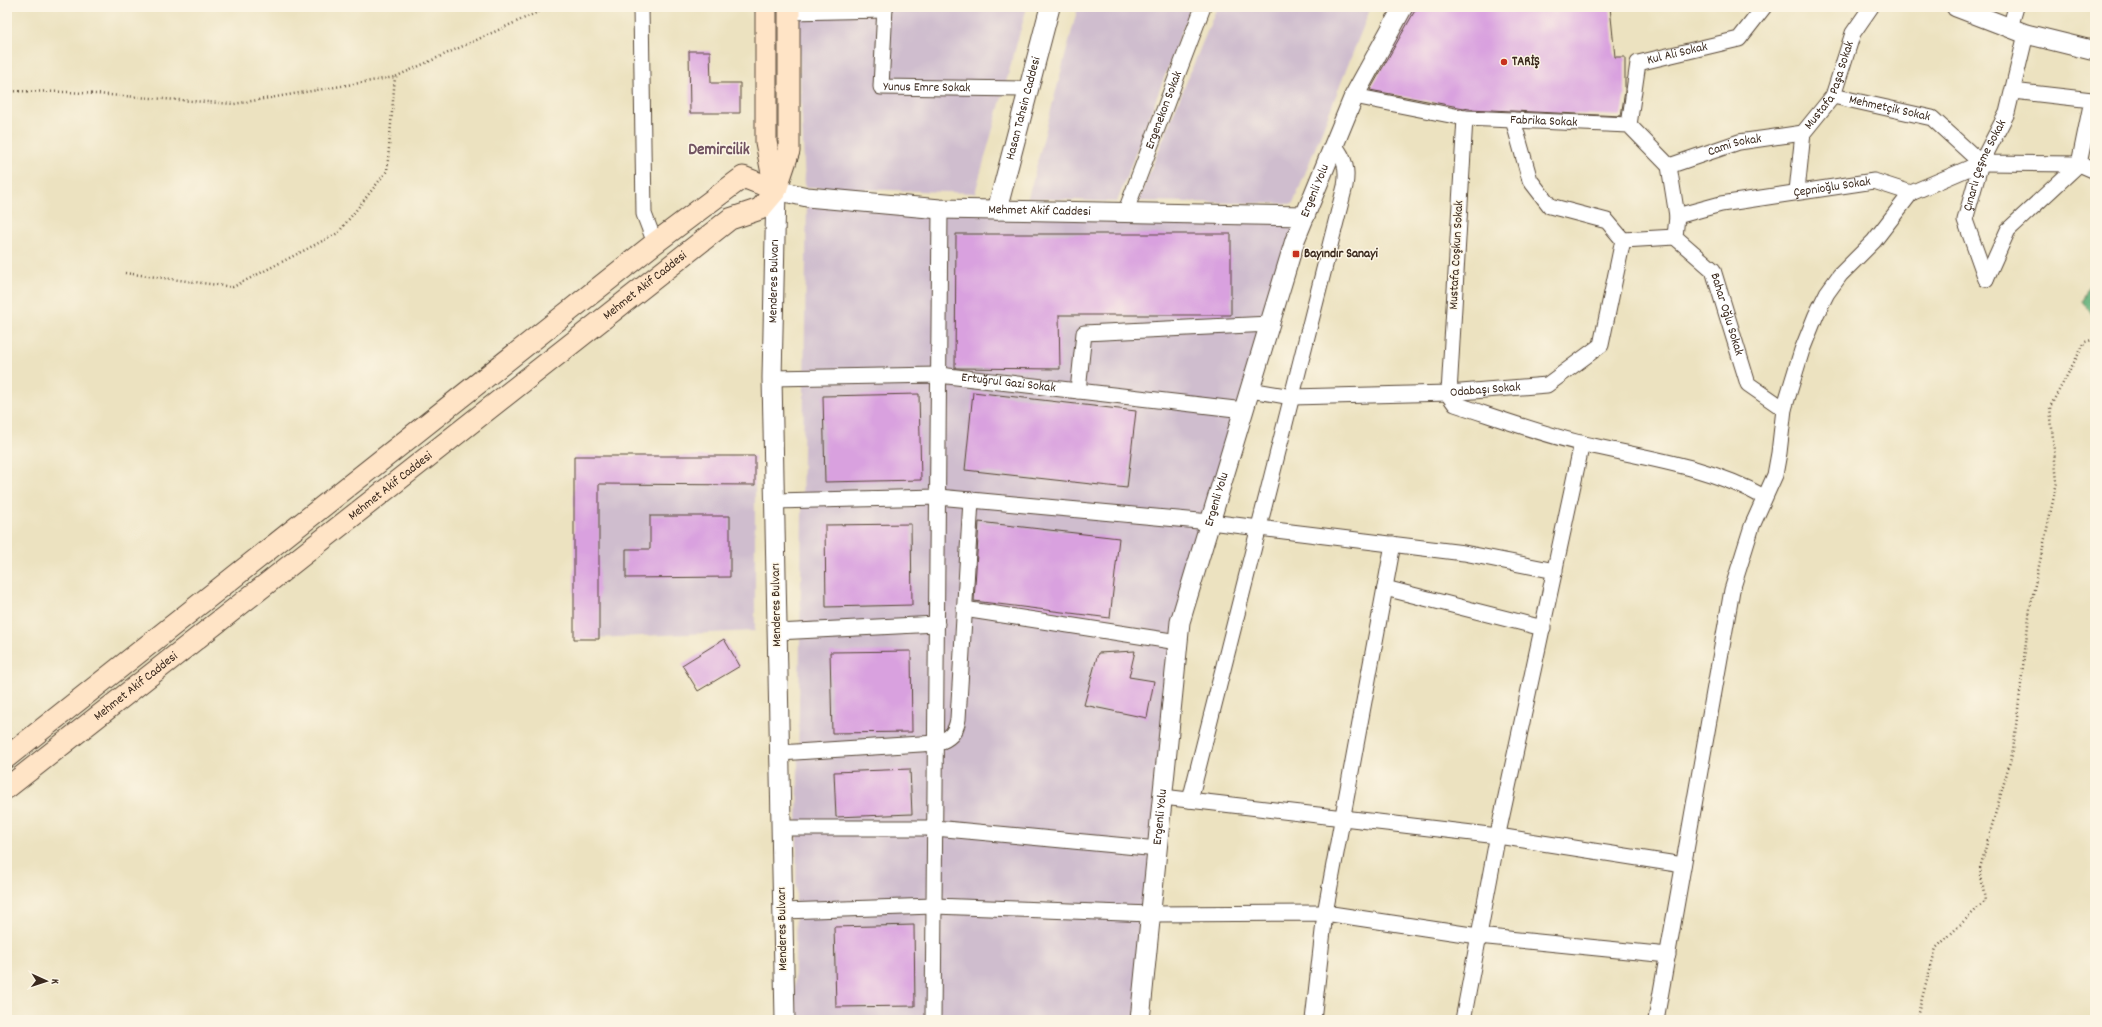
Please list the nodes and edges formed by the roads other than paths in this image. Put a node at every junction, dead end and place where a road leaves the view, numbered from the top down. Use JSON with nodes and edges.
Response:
{"nodes":[{"id":1,"x":641,"y":7,"type":"edge"},
{"id":2,"x":766,"y":7,"type":"edge"},
{"id":3,"x":1050,"y":7,"type":"edge"},
{"id":4,"x":1204,"y":7,"type":"edge"},
{"id":5,"x":1403,"y":7,"type":"edge"},
{"id":6,"x":1764,"y":7,"type":"edge"},
{"id":7,"x":1871,"y":7,"type":"edge"},
{"id":8,"x":1956,"y":7,"type":"edge"},
{"id":9,"x":2016,"y":7,"type":"edge"},
{"id":10,"x":885,"y":8,"type":"edge"},
{"id":11,"x":789,"y":9,"type":"edge"},
{"id":12,"x":2018,"y":31,"type":"junction"},
{"id":13,"x":2095,"y":51,"type":"edge"},
{"id":14,"x":1029,"y":89,"type":"junction"},
{"id":15,"x":2013,"y":91,"type":"junction"},
{"id":16,"x":1354,"y":96,"type":"junction"},
{"id":17,"x":1833,"y":96,"type":"junction"},
{"id":18,"x":1465,"y":118,"type":"junction"},
{"id":19,"x":1513,"y":120,"type":"junction"},
{"id":20,"x":1629,"y":126,"type":"junction"},
{"id":21,"x":1803,"y":133,"type":"junction"},
{"id":22,"x":1334,"y":146,"type":"junction"},
{"id":23,"x":1981,"y":163,"type":"junction"},
{"id":24,"x":2079,"y":164,"type":"junction"},
{"id":25,"x":1669,"y":166,"type":"junction"},
{"id":26,"x":2095,"y":171,"type":"edge"},
{"id":27,"x":776,"y":190,"type":"junction"},
{"id":28,"x":1797,"y":191,"type":"junction"},
{"id":29,"x":1911,"y":193,"type":"junction"},
{"id":30,"x":940,"y":209,"type":"junction"},
{"id":31,"x":997,"y":210,"type":"junction"},
{"id":32,"x":1125,"y":213,"type":"junction"},
{"id":33,"x":1305,"y":216,"type":"junction"},
{"id":34,"x":1677,"y":216,"type":"junction"},
{"id":35,"x":1675,"y":237,"type":"junction"},
{"id":36,"x":1623,"y":240,"type":"junction"},
{"id":37,"x":656,"y":243,"type":"junction"},
{"id":38,"x":1270,"y":324,"type":"junction"},
{"id":39,"x":939,"y":375,"type":"junction"},
{"id":40,"x":772,"y":378,"type":"junction"},
{"id":41,"x":1250,"y":390,"type":"junction"},
{"id":42,"x":1078,"y":391,"type":"junction"},
{"id":43,"x":1449,"y":393,"type":"junction"},
{"id":44,"x":1292,"y":397,"type":"junction"},
{"id":45,"x":1784,"y":409,"type":"junction"},
{"id":46,"x":1244,"y":410,"type":"junction"},
{"id":47,"x":1582,"y":443,"type":"junction"},
{"id":48,"x":938,"y":497,"type":"junction"},
{"id":49,"x":1764,"y":497,"type":"junction"},
{"id":50,"x":971,"y":500,"type":"junction"},
{"id":51,"x":775,"y":501,"type":"junction"},
{"id":52,"x":1210,"y":522,"type":"junction"},
{"id":53,"x":1260,"y":528,"type":"junction"},
{"id":54,"x":1393,"y":544,"type":"junction"},
{"id":55,"x":1555,"y":571,"type":"junction"},
{"id":56,"x":1385,"y":588,"type":"junction"},
{"id":57,"x":964,"y":609,"type":"junction"},
{"id":58,"x":937,"y":624,"type":"junction"},
{"id":59,"x":1543,"y":628,"type":"junction"},
{"id":60,"x":777,"y":632,"type":"junction"},
{"id":61,"x":1178,"y":642,"type":"junction"},
{"id":62,"x":936,"y":743,"type":"junction"},
{"id":63,"x":780,"y":753,"type":"junction"},
{"id":64,"x":7,"y":757,"type":"edge"},
{"id":65,"x":7,"y":788,"type":"edge"},
{"id":66,"x":1163,"y":797,"type":"junction"},
{"id":67,"x":1190,"y":800,"type":"junction"},
{"id":68,"x":1342,"y":817,"type":"junction"},
{"id":69,"x":781,"y":828,"type":"junction"},
{"id":70,"x":935,"y":828,"type":"junction"},
{"id":71,"x":1498,"y":836,"type":"junction"},
{"id":72,"x":1158,"y":849,"type":"junction"},
{"id":73,"x":1683,"y":865,"type":"junction"},
{"id":74,"x":934,"y":906,"type":"junction"},
{"id":75,"x":783,"y":911,"type":"junction"},
{"id":76,"x":1325,"y":913,"type":"junction"},
{"id":77,"x":1151,"y":914,"type":"junction"},
{"id":78,"x":1478,"y":936,"type":"junction"},
{"id":79,"x":1668,"y":955,"type":"junction"},
{"id":80,"x":785,"y":1020,"type":"edge"},
{"id":81,"x":933,"y":1020,"type":"edge"},
{"id":82,"x":1140,"y":1020,"type":"edge"},
{"id":83,"x":1313,"y":1020,"type":"edge"},
{"id":84,"x":1463,"y":1020,"type":"edge"},
{"id":85,"x":1656,"y":1020,"type":"edge"}],
"edges":[{"from":1,"to":37,"type":"street"},
{"from":2,"to":27,"type":"main road","name":"Menderes Bulvarı"},
{"from":3,"to":14,"type":"street","name":"Hasan Tahsin Caddesi"},
{"from":4,"to":32,"type":"street","name":"Ergenekon Sokak"},
{"from":5,"to":16,"type":"street","name":"Ergenli Yolu"},
{"from":6,"to":20,"type":"street","name":"Kul Ali Sokak"},
{"from":7,"to":17,"type":"street","name":"Mustafa Paşa Sokak"},
{"from":8,"to":12,"type":"street"},
{"from":9,"to":12,"type":"street","name":"Çınarlı Çeşme Sokak"},
{"from":10,"to":11,"type":"street"},
{"from":10,"to":14,"type":"street","name":"Yunus Emre Sokak"},
{"from":11,"to":27,"type":"main road","name":"Menderes Bulvarı"},
{"from":12,"to":13,"type":"street"},
{"from":12,"to":15,"type":"street","name":"Çınarlı Çeşme Sokak"},
{"from":14,"to":31,"type":"street","name":"Hasan Tahsin Caddesi"},
{"from":15,"to":23,"type":"street","name":"Çınarlı Çeşme Sokak"},
{"from":15,"to":24,"type":"street"},
{"from":16,"to":18,"type":"street","name":"Fabrika Sokak"},
{"from":16,"to":22,"type":"street","name":"Ergenli Yolu"},
{"from":17,"to":21,"type":"street","name":"Mustafa Paşa Sokak"},
{"from":17,"to":23,"type":"street","name":"Mehmetçik Sokak"},
{"from":18,"to":19,"type":"street","name":"Fabrika Sokak"},
{"from":18,"to":43,"type":"street","name":"Mustafa Coşkun Sokak"},
{"from":19,"to":20,"type":"street","name":"Fabrika Sokak"},
{"from":19,"to":36,"type":"street"},
{"from":20,"to":25,"type":"street"},
{"from":21,"to":25,"type":"street","name":"Cami Sokak"},
{"from":21,"to":28,"type":"street","name":"Mustafa Paşa Sokak"},
{"from":22,"to":33,"type":"street","name":"Ergenli Yolu"},
{"from":22,"to":44,"type":"street"},
{"from":23,"to":24,"type":"street"},
{"from":23,"to":24,"type":"street","name":"Çınarlı Çeşme Sokak"},
{"from":23,"to":29,"type":"street"},
{"from":24,"to":26,"type":"street"},
{"from":25,"to":34,"type":"street"},
{"from":27,"to":30,"type":"street","name":"Mehmet Akif Caddesi"},
{"from":27,"to":37,"type":"main road","name":"Mehmet Akif Caddesi"},
{"from":27,"to":40,"type":"street","name":"Menderes Bulvarı"},
{"from":27,"to":65,"type":"main road","name":"Mehmet Akif Caddesi"},
{"from":28,"to":29,"type":"street","name":"Çepnioğlu Sokak"},
{"from":28,"to":34,"type":"street","name":"Çepnioğlu Sokak"},
{"from":29,"to":45,"type":"street"},
{"from":30,"to":31,"type":"street","name":"Mehmet Akif Caddesi"},
{"from":30,"to":39,"type":"street"},
{"from":31,"to":32,"type":"street","name":"Mehmet Akif Caddesi"},
{"from":32,"to":33,"type":"street","name":"Mehmet Akif Caddesi"},
{"from":33,"to":38,"type":"street","name":"Ergenli Yolu"},
{"from":34,"to":35,"type":"street"},
{"from":35,"to":36,"type":"street"},
{"from":35,"to":45,"type":"street","name":"Bahar Oğlu Sokak"},
{"from":36,"to":43,"type":"street","name":"Odabaşı Sokak"},
{"from":37,"to":64,"type":"main road","name":"Mehmet Akif Caddesi"},
{"from":38,"to":41,"type":"street","name":"Ergenli Yolu"},
{"from":38,"to":42,"type":"street"},
{"from":39,"to":40,"type":"street","name":"Ertuğrul Gazi Sokak"},
{"from":39,"to":42,"type":"street","name":"Ertuğrul Gazi Sokak"},
{"from":39,"to":48,"type":"street"},
{"from":40,"to":51,"type":"street","name":"Menderes Bulvarı"},
{"from":41,"to":44,"type":"street","name":"Odabaşı Sokak"},
{"from":41,"to":46,"type":"street","name":"Ergenli Yolu"},
{"from":42,"to":46,"type":"street","name":"Ertuğrul Gazi Sokak"},
{"from":43,"to":44,"type":"street","name":"Odabaşı Sokak"},
{"from":43,"to":47,"type":"street"},
{"from":44,"to":53,"type":"street"},
{"from":45,"to":49,"type":"street"},
{"from":46,"to":52,"type":"street","name":"Ergenli Yolu"},
{"from":47,"to":49,"type":"street"},
{"from":47,"to":55,"type":"street"},
{"from":48,"to":50,"type":"street"},
{"from":48,"to":51,"type":"street"},
{"from":48,"to":58,"type":"street"},
{"from":49,"to":73,"type":"street"},
{"from":50,"to":52,"type":"street"},
{"from":50,"to":57,"type":"street"},
{"from":51,"to":60,"type":"street","name":"Menderes Bulvarı"},
{"from":52,"to":53,"type":"street"},
{"from":52,"to":61,"type":"street","name":"Ergenli Yolu"},
{"from":53,"to":54,"type":"street"},
{"from":53,"to":67,"type":"street"},
{"from":54,"to":55,"type":"street"},
{"from":54,"to":56,"type":"street"},
{"from":55,"to":59,"type":"street"},
{"from":56,"to":59,"type":"street"},
{"from":56,"to":68,"type":"street"},
{"from":57,"to":61,"type":"street"},
{"from":57,"to":62,"type":"street"},
{"from":58,"to":60,"type":"street"},
{"from":58,"to":62,"type":"street"},
{"from":59,"to":71,"type":"street"},
{"from":60,"to":63,"type":"street","name":"Menderes Bulvarı"},
{"from":61,"to":66,"type":"street","name":"Ergenli Yolu"},
{"from":62,"to":63,"type":"street"},
{"from":62,"to":70,"type":"street"},
{"from":63,"to":69,"type":"street","name":"Menderes Bulvarı"},
{"from":66,"to":67,"type":"street"},
{"from":66,"to":72,"type":"street","name":"Ergenli Yolu"},
{"from":67,"to":68,"type":"street"},
{"from":68,"to":71,"type":"street"},
{"from":68,"to":76,"type":"street"},
{"from":69,"to":70,"type":"street"},
{"from":69,"to":75,"type":"street","name":"Menderes Bulvarı"},
{"from":70,"to":72,"type":"street"},
{"from":70,"to":74,"type":"street"},
{"from":71,"to":73,"type":"street"},
{"from":71,"to":78,"type":"street"},
{"from":72,"to":77,"type":"street","name":"Ergenli Yolu"},
{"from":73,"to":79,"type":"street"},
{"from":74,"to":75,"type":"street"},
{"from":74,"to":77,"type":"street"},
{"from":74,"to":81,"type":"street"},
{"from":75,"to":80,"type":"street","name":"Menderes Bulvarı"},
{"from":76,"to":77,"type":"street"},
{"from":76,"to":78,"type":"street"},
{"from":76,"to":83,"type":"street"},
{"from":77,"to":82,"type":"street","name":"Ergenli Yolu"},
{"from":78,"to":79,"type":"street"},
{"from":78,"to":84,"type":"street"},
{"from":79,"to":85,"type":"street"}]}
